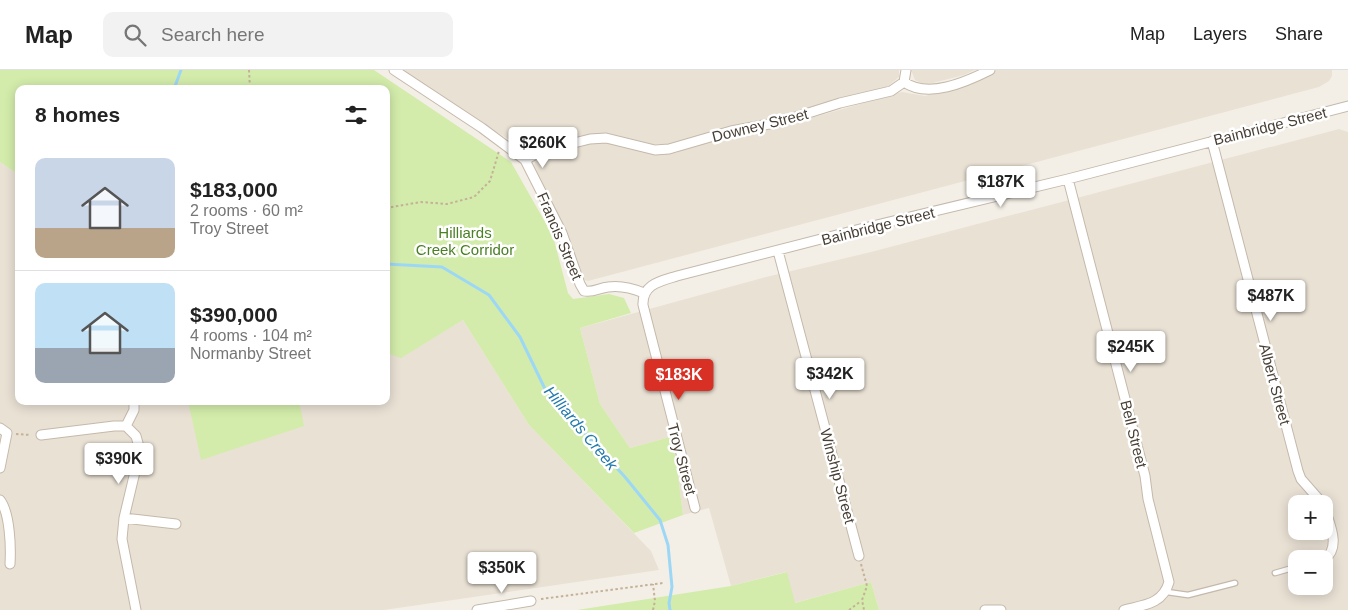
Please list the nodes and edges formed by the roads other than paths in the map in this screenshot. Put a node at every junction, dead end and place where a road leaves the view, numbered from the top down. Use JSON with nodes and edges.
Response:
{"nodes":[{"id":1,"x":394,"y":70,"type":"edge"},
{"id":2,"x":906,"y":70,"type":"edge"},
{"id":3,"x":990,"y":70,"type":"edge"},
{"id":4,"x":904,"y":82,"type":"junction"},
{"id":5,"x":1348,"y":106,"type":"edge"},
{"id":6,"x":1212,"y":141,"type":"junction"},
{"id":7,"x":525,"y":160,"type":"junction"},
{"id":8,"x":1068,"y":179,"type":"junction"},
{"id":9,"x":778,"y":251,"type":"junction"},
{"id":10,"x":644,"y":293,"type":"junction"},
{"id":11,"x":134,"y":405,"type":"edge"},
{"id":12,"x":126,"y":426,"type":"junction"},
{"id":13,"x":4,"y":430,"type":"edge"},
{"id":14,"x":41,"y":436,"type":"road end"},
{"id":15,"x":0,"y":468,"type":"edge"},
{"id":16,"x":1315,"y":495,"type":"edge"},
{"id":17,"x":0,"y":500,"type":"edge"},
{"id":18,"x":695,"y":508,"type":"dead end"},
{"id":19,"x":124,"y":518,"type":"junction"},
{"id":20,"x":176,"y":524,"type":"dead end"},
{"id":21,"x":859,"y":556,"type":"road end"},
{"id":22,"x":10,"y":564,"type":"dead end"},
{"id":23,"x":1288,"y":569,"type":"edge"},
{"id":24,"x":1275,"y":573,"type":"dead end"},
{"id":25,"x":1235,"y":583,"type":"dead end"},
{"id":26,"x":1167,"y":592,"type":"junction"},
{"id":27,"x":531,"y":601,"type":"road end"},
{"id":28,"x":136,"y":610,"type":"edge"},
{"id":29,"x":477,"y":610,"type":"edge"},
{"id":30,"x":985,"y":610,"type":"edge"},
{"id":31,"x":1001,"y":610,"type":"edge"},
{"id":32,"x":1124,"y":610,"type":"edge"}],
"edges":[{"from":1,"to":7,"type":"street","name":"Francis Street"},
{"from":2,"to":4,"type":"street"},
{"from":3,"to":4,"type":"street"},
{"from":4,"to":7,"type":"street","name":"Downey Street"},
{"from":5,"to":6,"type":"street","name":"Bainbridge Street"},
{"from":6,"to":8,"type":"street","name":"Bainbridge Street"},
{"from":6,"to":16,"type":"street","name":"Albert Street"},
{"from":7,"to":10,"type":"street","name":"Francis Street"},
{"from":8,"to":9,"type":"street","name":"Bainbridge Street"},
{"from":8,"to":26,"type":"street","name":"Bell Street"},
{"from":9,"to":10,"type":"street","name":"Bainbridge Street"},
{"from":9,"to":21,"type":"street","name":"Winship Street"},
{"from":10,"to":18,"type":"street","name":"Troy Street"},
{"from":11,"to":12,"type":"street"},
{"from":12,"to":14,"type":"street"},
{"from":12,"to":19,"type":"street"},
{"from":13,"to":15,"type":"street"},
{"from":17,"to":22,"type":"street"},
{"from":19,"to":20,"type":"street"},
{"from":19,"to":28,"type":"street"},
{"from":23,"to":24,"type":"lane"},
{"from":25,"to":26,"type":"lane"},
{"from":26,"to":32,"type":"street"},
{"from":27,"to":29,"type":"street"},
{"from":30,"to":31,"type":"street"}]}
